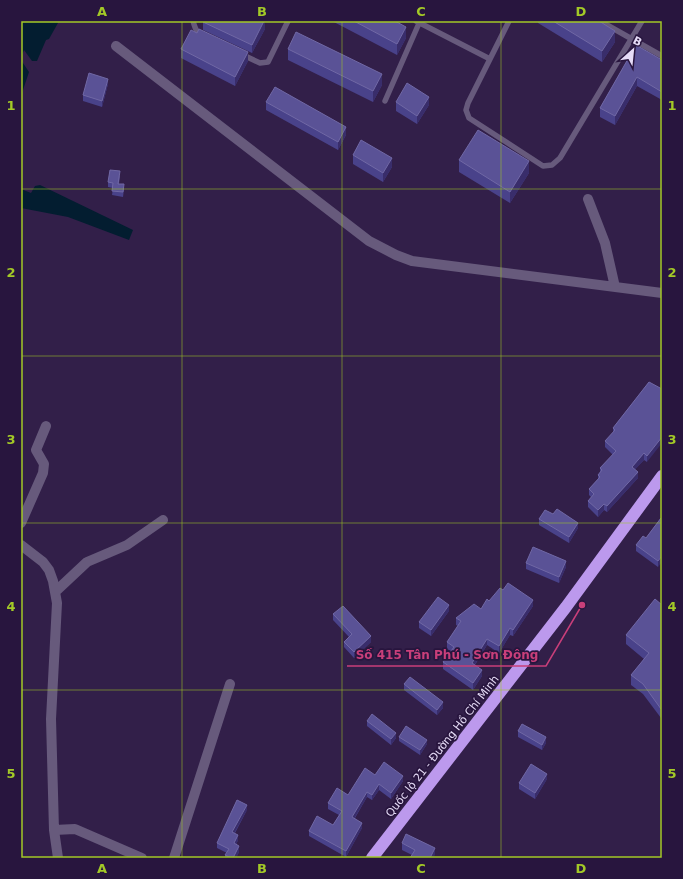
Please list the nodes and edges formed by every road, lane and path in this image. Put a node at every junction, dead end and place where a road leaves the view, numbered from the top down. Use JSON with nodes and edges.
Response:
{"nodes":[{"id":1,"x":194,"y":21,"type":"edge"},
{"id":2,"x":288,"y":21,"type":"edge"},
{"id":3,"x":509,"y":21,"type":"edge"},
{"id":4,"x":600,"y":21,"type":"edge"},
{"id":5,"x":642,"y":21,"type":"edge"},
{"id":6,"x":418,"y":22,"type":"edge"},
{"id":7,"x":205,"y":37,"type":"edge"},
{"id":8,"x":632,"y":40,"type":"junction"},
{"id":9,"x":116,"y":46,"type":"dead end"},
{"id":10,"x":240,"y":53,"type":"edge"},
{"id":11,"x":662,"y":56,"type":"edge"},
{"id":12,"x":490,"y":59,"type":"junction"},
{"id":13,"x":385,"y":101,"type":"dead end"},
{"id":14,"x":588,"y":199,"type":"dead end"},
{"id":15,"x":615,"y":287,"type":"junction"},
{"id":16,"x":662,"y":294,"type":"edge"},
{"id":17,"x":46,"y":426,"type":"dead end"},
{"id":18,"x":661,"y":479,"type":"edge"},
{"id":19,"x":163,"y":520,"type":"dead end"},
{"id":20,"x":21,"y":523,"type":"edge"},
{"id":21,"x":21,"y":545,"type":"edge"},
{"id":22,"x":55,"y":592,"type":"junction"},
{"id":23,"x":230,"y":684,"type":"dead end"},
{"id":24,"x":54,"y":830,"type":"junction"},
{"id":25,"x":58,"y":858,"type":"edge"},
{"id":26,"x":142,"y":858,"type":"edge"},
{"id":27,"x":174,"y":858,"type":"edge"},
{"id":28,"x":372,"y":858,"type":"edge"}],
"edges":[{"from":1,"to":7,"type":"lane"},
{"from":2,"to":10,"type":"lane"},
{"from":3,"to":12,"type":"lane"},
{"from":4,"to":8,"type":"lane"},
{"from":5,"to":8,"type":"lane"},
{"from":6,"to":12,"type":"lane"},
{"from":6,"to":13,"type":"lane"},
{"from":8,"to":11,"type":"lane"},
{"from":8,"to":12,"type":"lane"},
{"from":9,"to":15,"type":"street"},
{"from":14,"to":15,"type":"street"},
{"from":15,"to":16,"type":"street"},
{"from":17,"to":20,"type":"street"},
{"from":18,"to":28,"type":"highway","name":"Quốc lộ 21 - Đường Hồ Chí Minh"},
{"from":19,"to":22,"type":"street"},
{"from":21,"to":22,"type":"street"},
{"from":22,"to":24,"type":"street"},
{"from":23,"to":27,"type":"street"},
{"from":24,"to":25,"type":"street"},
{"from":24,"to":26,"type":"street"}]}
